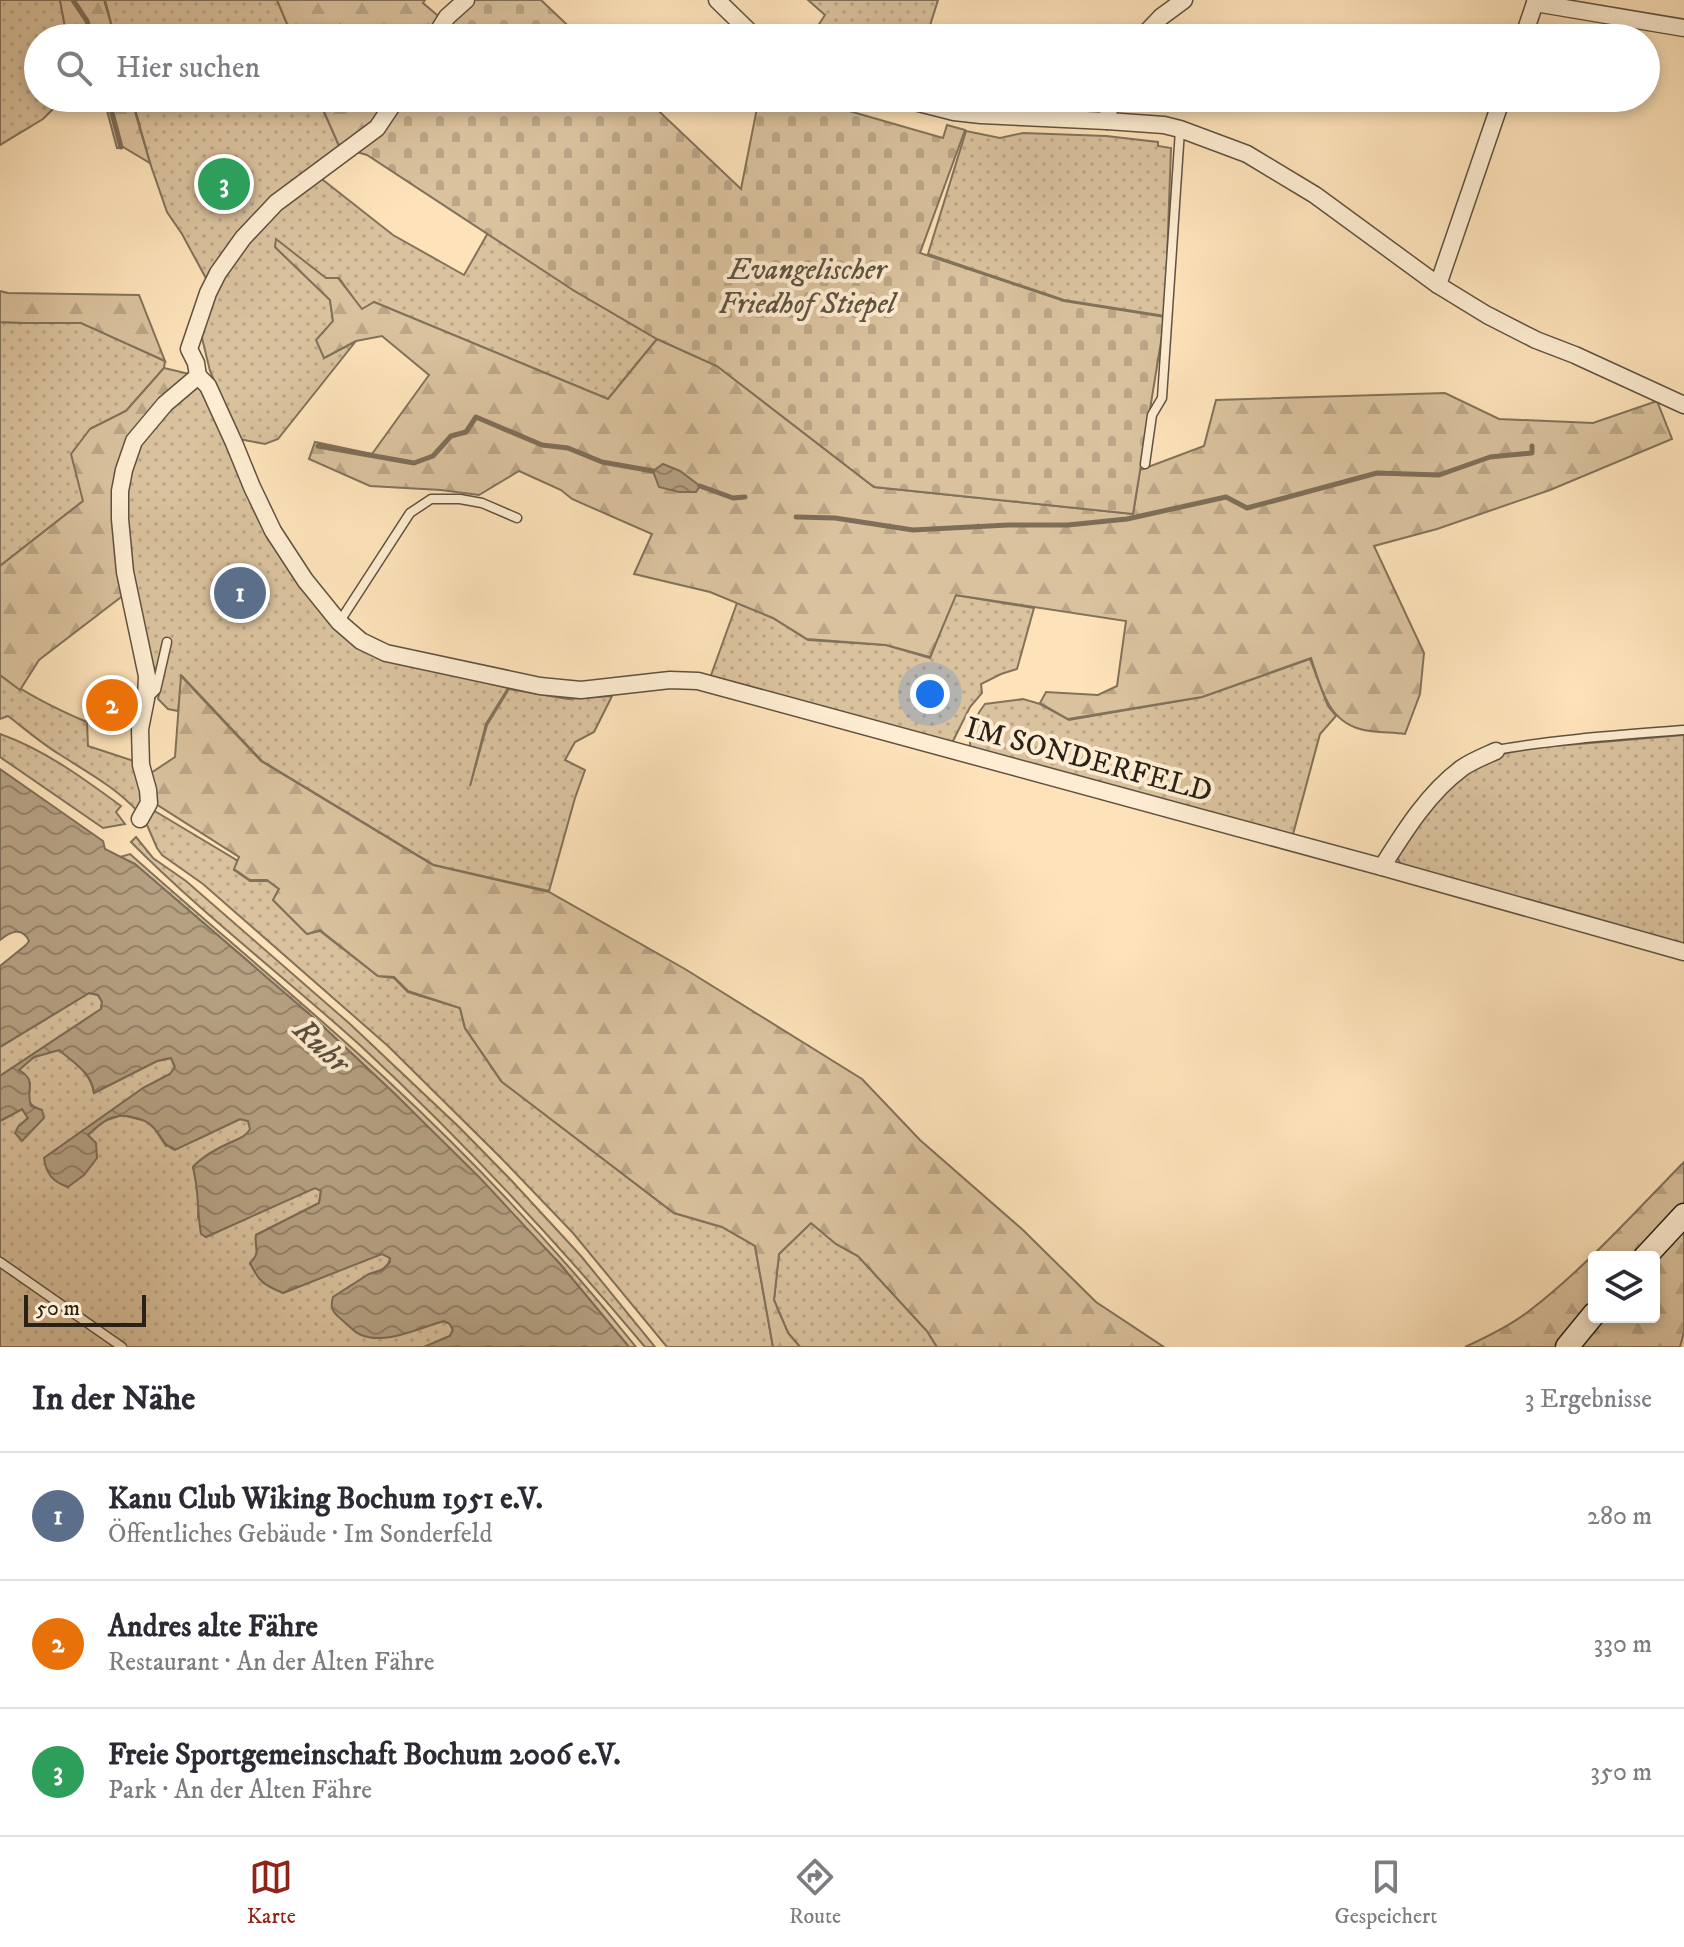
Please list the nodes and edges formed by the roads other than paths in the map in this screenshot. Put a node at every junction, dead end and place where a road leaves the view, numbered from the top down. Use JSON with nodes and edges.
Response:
{"nodes":[{"id":1,"x":466,"y":0,"type":"edge"},
{"id":2,"x":717,"y":0,"type":"edge"},
{"id":3,"x":1184,"y":0,"type":"edge"},
{"id":4,"x":1535,"y":1,"type":"edge"},
{"id":5,"x":443,"y":24,"type":"edge"},
{"id":6,"x":742,"y":24,"type":"edge"},
{"id":7,"x":1154,"y":24,"type":"edge"},
{"id":8,"x":1528,"y":24,"type":"edge"},
{"id":9,"x":1684,"y":28,"type":"edge"},
{"id":10,"x":388,"y":112,"type":"edge"},
{"id":11,"x":958,"y":112,"type":"edge"},
{"id":12,"x":1109,"y":112,"type":"edge"},
{"id":13,"x":1497,"y":112,"type":"edge"},
{"id":14,"x":1107,"y":121,"type":"junction"},
{"id":15,"x":1180,"y":129,"type":"junction"},
{"id":16,"x":1438,"y":285,"type":"junction"},
{"id":17,"x":198,"y":376,"type":"junction"},
{"id":18,"x":1684,"y":405,"type":"edge"},
{"id":19,"x":1145,"y":464,"type":"dead end"},
{"id":20,"x":517,"y":518,"type":"dead end"},
{"id":21,"x":339,"y":622,"type":"junction"},
{"id":22,"x":167,"y":642,"type":"dead end"},
{"id":23,"x":146,"y":699,"type":"junction"},
{"id":24,"x":1684,"y":730,"type":"edge"},
{"id":25,"x":1496,"y":751,"type":"joint"},
{"id":26,"x":140,"y":819,"type":"dead end"},
{"id":27,"x":1382,"y":867,"type":"junction"},
{"id":28,"x":1684,"y":952,"type":"edge"},
{"id":29,"x":1684,"y":1215,"type":"edge"},
{"id":30,"x":1651,"y":1251,"type":"edge"},
{"id":31,"x":0,"y":1262,"type":"edge"},
{"id":32,"x":1588,"y":1321,"type":"edge"},
{"id":33,"x":122,"y":1347,"type":"edge"},
{"id":34,"x":1567,"y":1347,"type":"edge"}],
"edges":[{"from":1,"to":5,"type":"street"},
{"from":2,"to":6,"type":"street"},
{"from":3,"to":7,"type":"street"},
{"from":4,"to":8,"type":"street"},
{"from":4,"to":9,"type":"street"},
{"from":10,"to":17,"type":"street"},
{"from":11,"to":14,"type":"street"},
{"from":12,"to":14,"type":"street"},
{"from":13,"to":16,"type":"street"},
{"from":14,"to":15,"type":"street"},
{"from":15,"to":16,"type":"street"},
{"from":15,"to":19,"type":"lane"},
{"from":16,"to":18,"type":"street"},
{"from":17,"to":21,"type":"street","name":"IM SONDERFELD"},
{"from":17,"to":23,"type":"street"},
{"from":20,"to":21,"type":"lane"},
{"from":21,"to":27,"type":"street","name":"IM SONDERFELD"},
{"from":22,"to":23,"type":"lane"},
{"from":23,"to":26,"type":"street"},
{"from":24,"to":25,"type":"lane"},
{"from":25,"to":27,"type":"street"},
{"from":27,"to":28,"type":"street","name":"IM SONDERFELD"},
{"from":29,"to":30,"type":"main road"},
{"from":31,"to":33,"type":"lane"},
{"from":32,"to":34,"type":"main road"}]}
